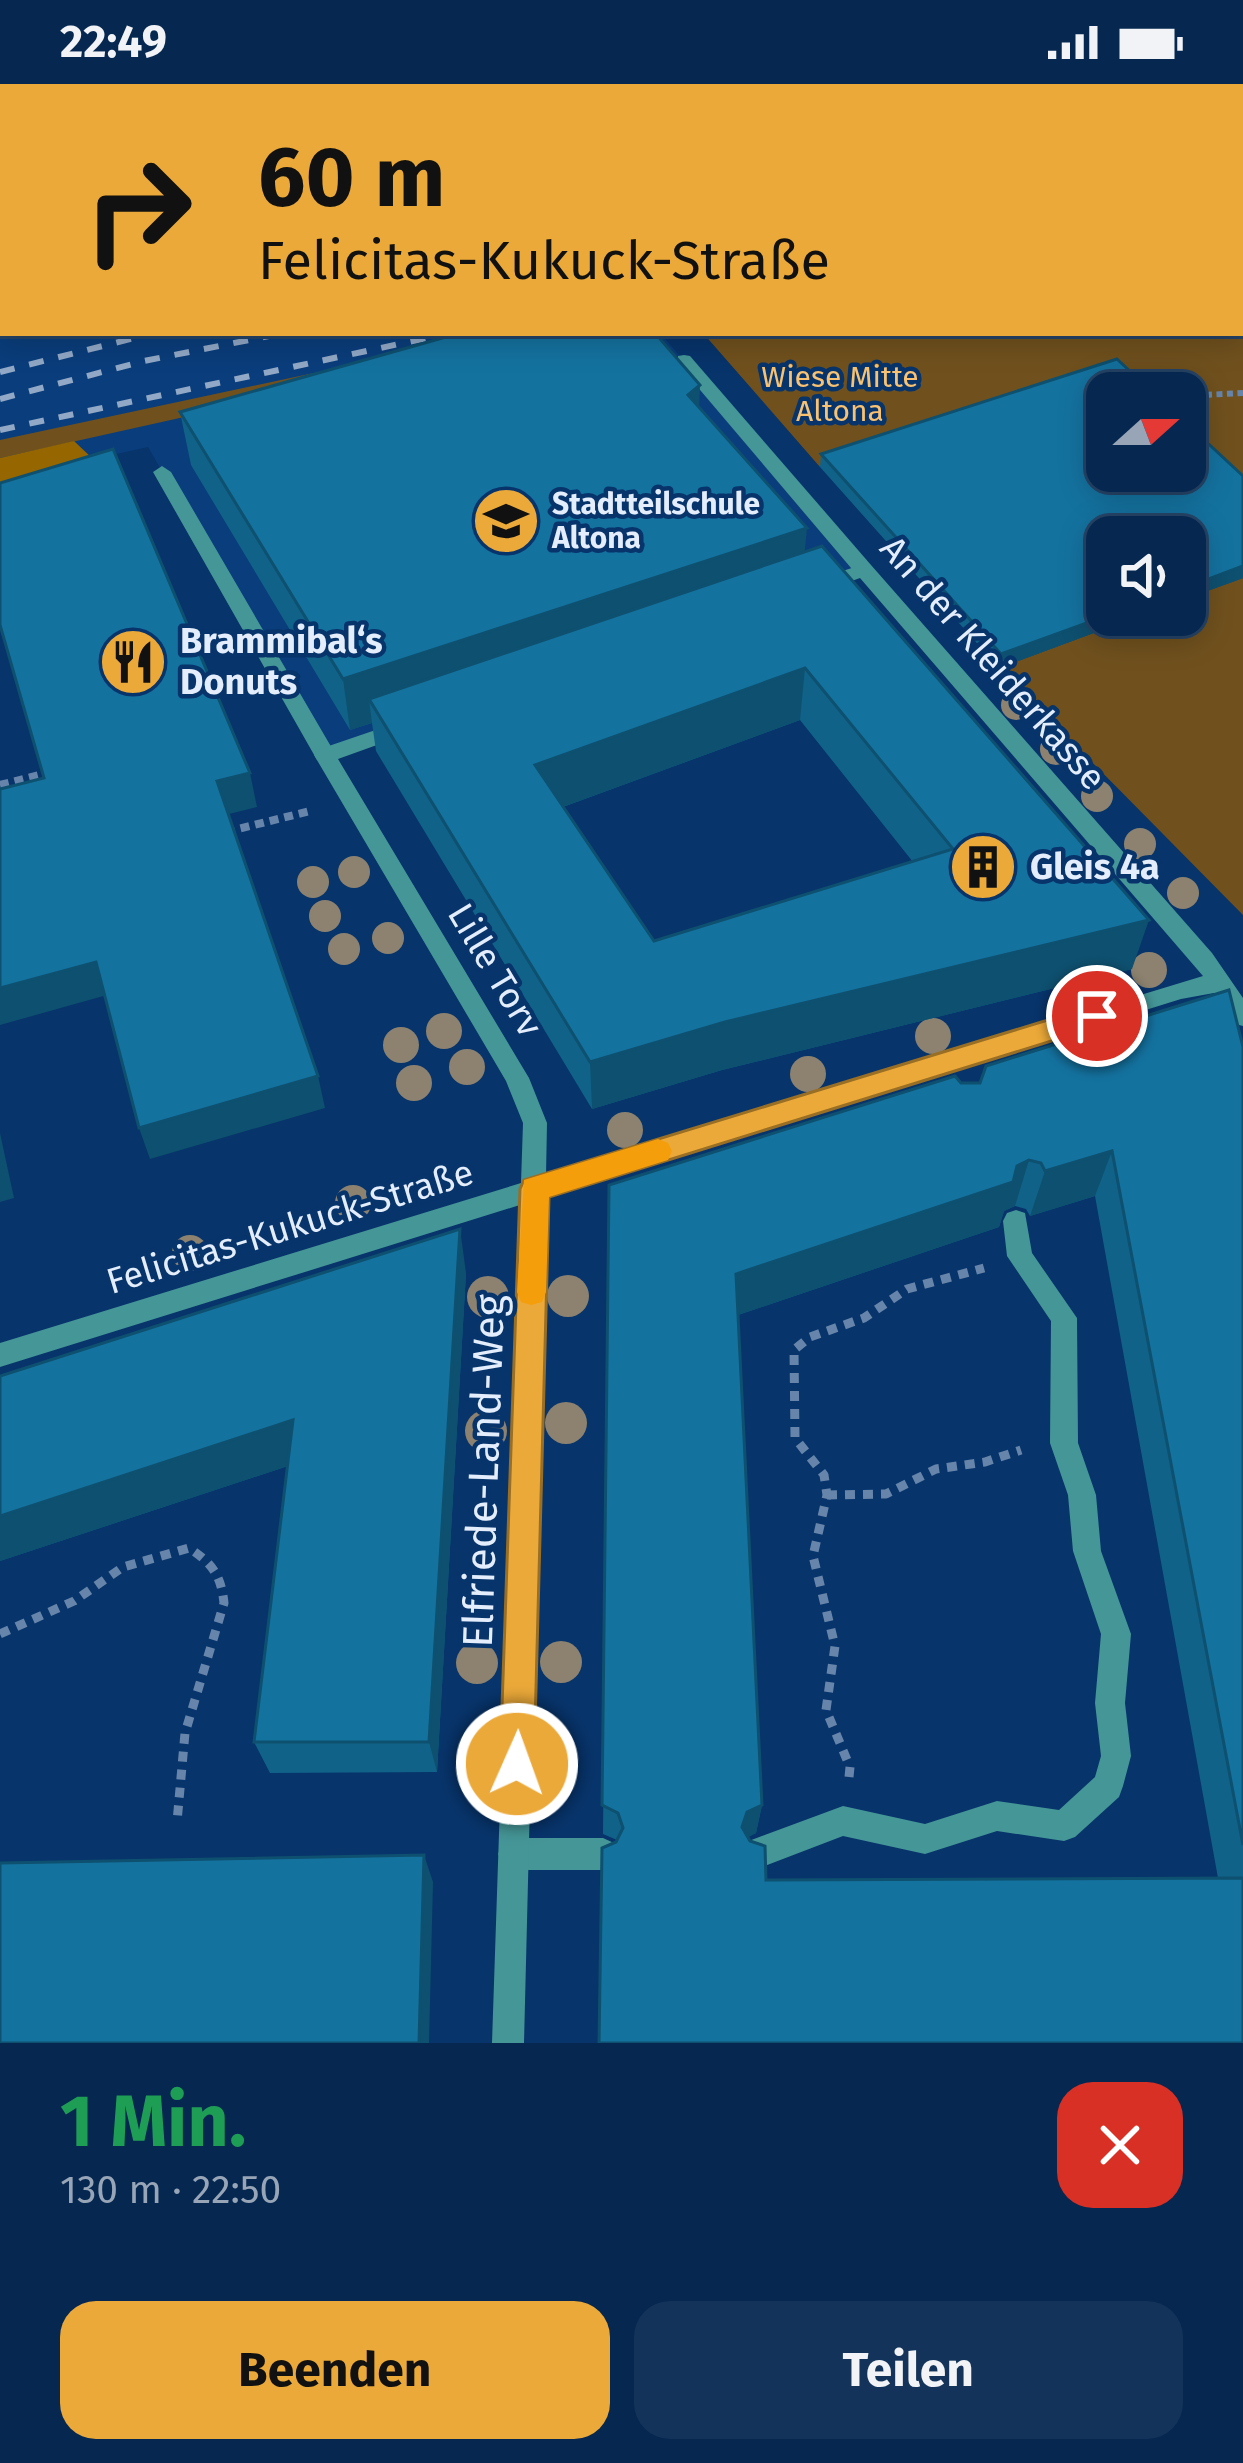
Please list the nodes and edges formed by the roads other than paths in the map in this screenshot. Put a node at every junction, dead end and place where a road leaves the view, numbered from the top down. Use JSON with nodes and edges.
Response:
{"nodes":[{"id":1,"x":684,"y":360,"type":"edge"},
{"id":2,"x":162,"y":472,"type":"dead end"},
{"id":3,"x":864,"y":570,"type":"junction"},
{"id":4,"x":796,"y":593,"type":"edge"},
{"id":5,"x":438,"y":717,"type":"edge"},
{"id":6,"x":326,"y":755,"type":"junction"},
{"id":7,"x":1221,"y":982,"type":"junction"},
{"id":8,"x":1243,"y":1017,"type":"edge"},
{"id":9,"x":535,"y":1189,"type":"junction"},
{"id":10,"x":1016,"y":1221,"type":"edge"},
{"id":11,"x":0,"y":1354,"type":"edge"},
{"id":12,"x":758,"y":1853,"type":"edge"},
{"id":13,"x":514,"y":1854,"type":"junction"},
{"id":14,"x":603,"y":1854,"type":"edge"},
{"id":15,"x":508,"y":2043,"type":"edge"}],
"edges":[{"from":1,"to":3,"type":"street","name":"An der Kleiderkasse"},
{"from":2,"to":6,"type":"street","name":"Lille Torv"},
{"from":3,"to":4,"type":"street"},
{"from":3,"to":7,"type":"street","name":"An der Kleiderkasse"},
{"from":5,"to":6,"type":"street"},
{"from":6,"to":9,"type":"street","name":"Lille Torv"},
{"from":7,"to":8,"type":"street","name":"An der Kleiderkasse"},
{"from":7,"to":9,"type":"street","name":"Felicitas-Kukuck-Straße"},
{"from":9,"to":11,"type":"street","name":"Felicitas-Kukuck-Straße"},
{"from":9,"to":13,"type":"street","name":"Elfriede-Land-Weg"},
{"from":10,"to":12,"type":"street"},
{"from":13,"to":14,"type":"street"},
{"from":13,"to":15,"type":"street","name":"Elfriede-Land-Weg"}]}
